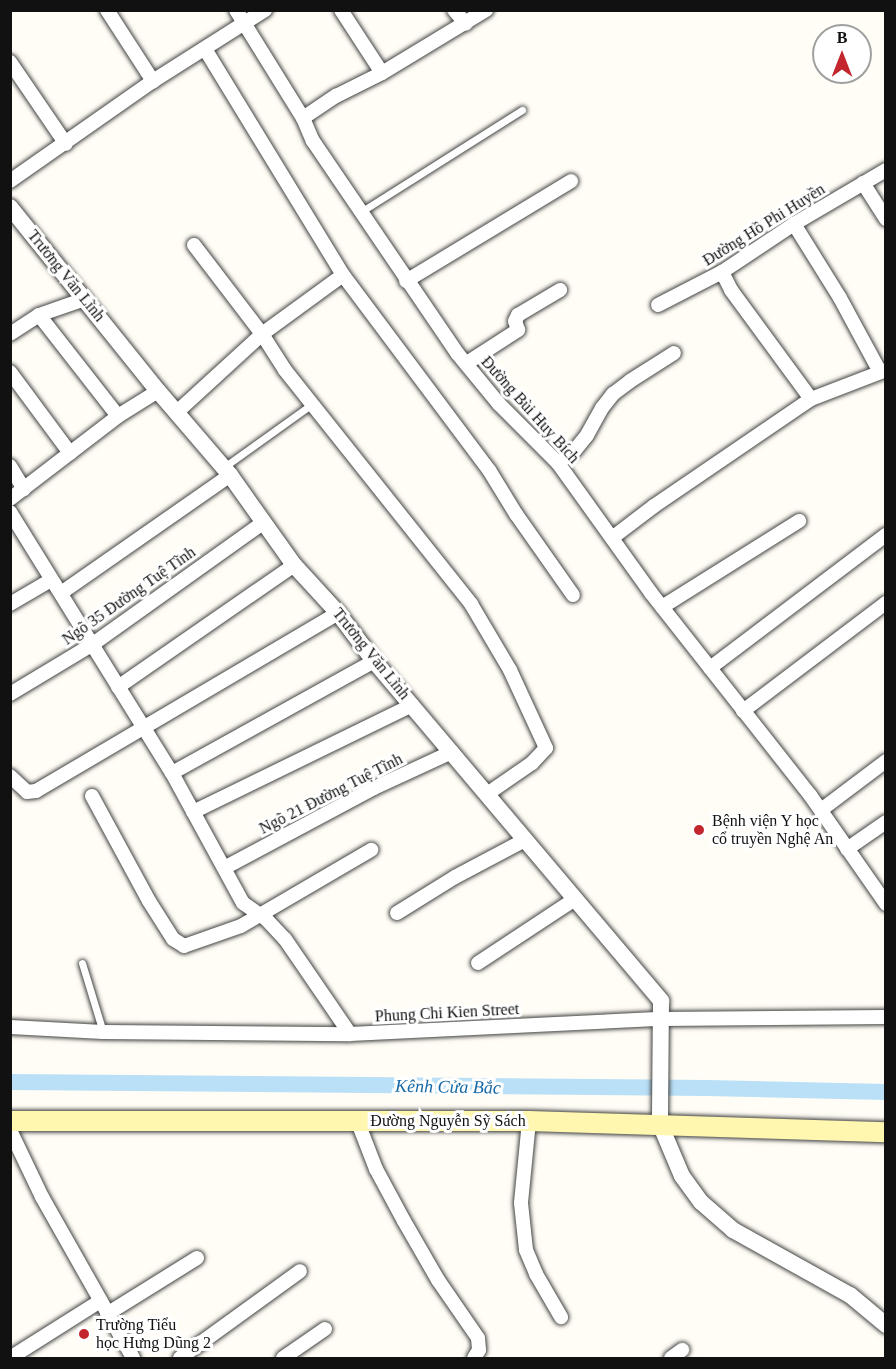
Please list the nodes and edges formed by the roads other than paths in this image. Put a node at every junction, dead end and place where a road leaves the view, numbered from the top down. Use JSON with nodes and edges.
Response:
{"nodes":[{"id":1,"x":107,"y":10,"type":"edge"},
{"id":2,"x":236,"y":10,"type":"edge"},
{"id":3,"x":265,"y":10,"type":"edge"},
{"id":4,"x":341,"y":10,"type":"edge"},
{"id":5,"x":454,"y":10,"type":"edge"},
{"id":6,"x":486,"y":10,"type":"edge"},
{"id":7,"x":244,"y":24,"type":"junction"},
{"id":8,"x":466,"y":24,"type":"junction"},
{"id":9,"x":205,"y":49,"type":"junction"},
{"id":10,"x":10,"y":62,"type":"edge"},
{"id":11,"x":382,"y":73,"type":"junction"},
{"id":12,"x":153,"y":81,"type":"junction"},
{"id":13,"x":522,"y":110,"type":"dead end"},
{"id":14,"x":303,"y":118,"type":"junction"},
{"id":15,"x":66,"y":144,"type":"junction"},
{"id":16,"x":885,"y":170,"type":"edge"},
{"id":17,"x":10,"y":181,"type":"edge"},
{"id":18,"x":571,"y":181,"type":"dead end"},
{"id":19,"x":863,"y":183,"type":"junction"},
{"id":20,"x":10,"y":207,"type":"edge"},
{"id":21,"x":359,"y":213,"type":"junction"},
{"id":22,"x":885,"y":219,"type":"edge"},
{"id":23,"x":794,"y":224,"type":"junction"},
{"id":24,"x":194,"y":245,"type":"dead end"},
{"id":25,"x":722,"y":272,"type":"junction"},
{"id":26,"x":342,"y":275,"type":"junction"},
{"id":27,"x":406,"y":281,"type":"junction"},
{"id":28,"x":560,"y":290,"type":"dead end"},
{"id":29,"x":85,"y":299,"type":"junction"},
{"id":30,"x":658,"y":305,"type":"dead end"},
{"id":31,"x":39,"y":315,"type":"junction"},
{"id":32,"x":10,"y":334,"type":"edge"},
{"id":33,"x":262,"y":334,"type":"junction"},
{"id":34,"x":674,"y":353,"type":"dead end"},
{"id":35,"x":466,"y":363,"type":"junction"},
{"id":36,"x":883,"y":371,"type":"edge"},
{"id":37,"x":10,"y":372,"type":"edge"},
{"id":38,"x":158,"y":391,"type":"junction"},
{"id":39,"x":811,"y":399,"type":"junction"},
{"id":40,"x":312,"y":404,"type":"junction"},
{"id":41,"x":177,"y":412,"type":"junction"},
{"id":42,"x":118,"y":416,"type":"junction"},
{"id":43,"x":70,"y":453,"type":"junction"},
{"id":44,"x":558,"y":463,"type":"junction"},
{"id":45,"x":10,"y":466,"type":"edge"},
{"id":46,"x":227,"y":472,"type":"junction"},
{"id":47,"x":24,"y":489,"type":"junction"},
{"id":48,"x":10,"y":499,"type":"edge"},
{"id":49,"x":10,"y":512,"type":"edge"},
{"id":50,"x":799,"y":521,"type":"dead end"},
{"id":51,"x":264,"y":522,"type":"junction"},
{"id":52,"x":885,"y":534,"type":"edge"},
{"id":53,"x":612,"y":538,"type":"junction"},
{"id":54,"x":294,"y":565,"type":"junction"},
{"id":55,"x":51,"y":580,"type":"junction"},
{"id":56,"x":61,"y":593,"type":"junction"},
{"id":57,"x":573,"y":595,"type":"dead end"},
{"id":58,"x":885,"y":603,"type":"edge"},
{"id":59,"x":10,"y":604,"type":"edge"},
{"id":60,"x":662,"y":607,"type":"junction"},
{"id":61,"x":338,"y":613,"type":"junction"},
{"id":62,"x":93,"y":644,"type":"junction"},
{"id":63,"x":374,"y":661,"type":"junction"},
{"id":64,"x":710,"y":668,"type":"junction"},
{"id":65,"x":118,"y":687,"type":"junction"},
{"id":66,"x":10,"y":694,"type":"edge"},
{"id":67,"x":412,"y":705,"type":"junction"},
{"id":68,"x":743,"y":711,"type":"junction"},
{"id":69,"x":145,"y":728,"type":"junction"},
{"id":70,"x":452,"y":752,"type":"junction"},
{"id":71,"x":885,"y":761,"type":"edge"},
{"id":72,"x":172,"y":773,"type":"junction"},
{"id":73,"x":10,"y":776,"type":"edge"},
{"id":74,"x":487,"y":794,"type":"junction"},
{"id":75,"x":92,"y":796,"type":"dead end"},
{"id":76,"x":821,"y":810,"type":"junction"},
{"id":77,"x":193,"y":812,"type":"junction"},
{"id":78,"x":885,"y":822,"type":"edge"},
{"id":79,"x":525,"y":840,"type":"junction"},
{"id":80,"x":847,"y":849,"type":"junction"},
{"id":81,"x":371,"y":850,"type":"dead end"},
{"id":82,"x":226,"y":867,"type":"junction"},
{"id":83,"x":883,"y":896,"type":"edge"},
{"id":84,"x":575,"y":899,"type":"junction"},
{"id":85,"x":397,"y":913,"type":"dead end"},
{"id":86,"x":260,"y":915,"type":"junction"},
{"id":87,"x":82,"y":963,"type":"dead end"},
{"id":88,"x":477,"y":963,"type":"dead end"},
{"id":89,"x":885,"y":1017,"type":"edge"},
{"id":90,"x":662,"y":1019,"type":"junction"},
{"id":91,"x":10,"y":1027,"type":"edge"},
{"id":92,"x":103,"y":1032,"type":"junction"},
{"id":93,"x":350,"y":1034,"type":"junction"},
{"id":94,"x":659,"y":1119,"type":"junction"},
{"id":95,"x":357,"y":1120,"type":"junction"},
{"id":96,"x":10,"y":1121,"type":"edge"},
{"id":97,"x":529,"y":1121,"type":"junction"},
{"id":98,"x":10,"y":1130,"type":"edge"},
{"id":99,"x":885,"y":1132,"type":"edge"},
{"id":100,"x":197,"y":1258,"type":"dead end"},
{"id":101,"x":300,"y":1271,"type":"dead end"},
{"id":102,"x":100,"y":1301,"type":"junction"},
{"id":103,"x":107,"y":1314,"type":"junction"},
{"id":104,"x":561,"y":1317,"type":"dead end"},
{"id":105,"x":885,"y":1325,"type":"edge"},
{"id":106,"x":325,"y":1329,"type":"dead end"},
{"id":107,"x":10,"y":1358,"type":"edge"},
{"id":108,"x":133,"y":1359,"type":"edge"},
{"id":109,"x":180,"y":1359,"type":"edge"},
{"id":110,"x":283,"y":1359,"type":"edge"},
{"id":111,"x":474,"y":1359,"type":"edge"}],
"edges":[{"from":1,"to":12,"type":"street"},
{"from":2,"to":7,"type":"street","name":"Đường Bùi Huy Bích"},
{"from":3,"to":7,"type":"street"},
{"from":4,"to":11,"type":"street"},
{"from":5,"to":8,"type":"street"},
{"from":6,"to":8,"type":"street"},
{"from":7,"to":9,"type":"street"},
{"from":7,"to":14,"type":"street","name":"Đường Bùi Huy Bích"},
{"from":8,"to":11,"type":"street"},
{"from":9,"to":12,"type":"street"},
{"from":9,"to":26,"type":"street"},
{"from":10,"to":15,"type":"street"},
{"from":11,"to":14,"type":"street"},
{"from":12,"to":15,"type":"street"},
{"from":13,"to":21,"type":"lane"},
{"from":14,"to":21,"type":"street","name":"Đường Bùi Huy Bích"},
{"from":15,"to":17,"type":"street"},
{"from":16,"to":19,"type":"street","name":"Đường Hồ Phi Huyền"},
{"from":18,"to":27,"type":"street"},
{"from":19,"to":22,"type":"street"},
{"from":19,"to":23,"type":"street","name":"Đường Hồ Phi Huyền"},
{"from":20,"to":29,"type":"street","name":"Trương Văn Lĩnh"},
{"from":21,"to":27,"type":"street","name":"Đường Bùi Huy Bích"},
{"from":23,"to":25,"type":"street","name":"Đường Hồ Phi Huyền"},
{"from":23,"to":36,"type":"street"},
{"from":24,"to":33,"type":"street"},
{"from":25,"to":30,"type":"street","name":"Đường Hồ Phi Huyền"},
{"from":25,"to":39,"type":"street"},
{"from":26,"to":33,"type":"street"},
{"from":26,"to":57,"type":"street"},
{"from":27,"to":35,"type":"street","name":"Đường Bùi Huy Bích"},
{"from":28,"to":35,"type":"street"},
{"from":29,"to":31,"type":"street"},
{"from":29,"to":38,"type":"street","name":"Trương Văn Lĩnh"},
{"from":31,"to":32,"type":"street"},
{"from":31,"to":42,"type":"street"},
{"from":33,"to":40,"type":"street"},
{"from":33,"to":41,"type":"street"},
{"from":34,"to":44,"type":"street"},
{"from":35,"to":44,"type":"street","name":"Đường Bùi Huy Bích"},
{"from":36,"to":39,"type":"street"},
{"from":37,"to":43,"type":"street"},
{"from":38,"to":41,"type":"street","name":"Trương Văn Lĩnh"},
{"from":38,"to":42,"type":"street"},
{"from":39,"to":53,"type":"street"},
{"from":40,"to":46,"type":"lane"},
{"from":40,"to":74,"type":"street"},
{"from":41,"to":46,"type":"street","name":"Trương Văn Lĩnh"},
{"from":42,"to":43,"type":"street"},
{"from":43,"to":47,"type":"street"},
{"from":44,"to":53,"type":"street","name":"Đường Bùi Huy Bích"},
{"from":45,"to":47,"type":"street"},
{"from":46,"to":51,"type":"street","name":"Trương Văn Lĩnh"},
{"from":46,"to":56,"type":"street"},
{"from":47,"to":48,"type":"street"},
{"from":49,"to":55,"type":"street"},
{"from":50,"to":60,"type":"street"},
{"from":51,"to":54,"type":"street","name":"Trương Văn Lĩnh"},
{"from":51,"to":62,"type":"street","name":"Ngõ 35 Đường Tuệ Tĩnh"},
{"from":52,"to":64,"type":"street"},
{"from":53,"to":60,"type":"street","name":"Đường Bùi Huy Bích"},
{"from":54,"to":61,"type":"street","name":"Trương Văn Lĩnh"},
{"from":54,"to":65,"type":"street"},
{"from":55,"to":56,"type":"street"},
{"from":55,"to":59,"type":"street"},
{"from":56,"to":62,"type":"street"},
{"from":58,"to":68,"type":"street"},
{"from":60,"to":64,"type":"street","name":"Đường Bùi Huy Bích"},
{"from":61,"to":63,"type":"street","name":"Trương Văn Lĩnh"},
{"from":61,"to":69,"type":"street"},
{"from":62,"to":65,"type":"street"},
{"from":62,"to":66,"type":"street","name":"Ngõ 35 Đường Tuệ Tĩnh"},
{"from":63,"to":67,"type":"street","name":"Trương Văn Lĩnh"},
{"from":63,"to":72,"type":"street"},
{"from":64,"to":68,"type":"street","name":"Đường Bùi Huy Bích"},
{"from":65,"to":69,"type":"street"},
{"from":67,"to":70,"type":"street","name":"Trương Văn Lĩnh"},
{"from":67,"to":77,"type":"street"},
{"from":68,"to":76,"type":"street","name":"Đường Bùi Huy Bích"},
{"from":69,"to":72,"type":"street"},
{"from":69,"to":73,"type":"street"},
{"from":70,"to":74,"type":"street","name":"Trương Văn Lĩnh"},
{"from":70,"to":82,"type":"street","name":"Ngõ 21 Đường Tuệ Tĩnh"},
{"from":71,"to":76,"type":"street"},
{"from":72,"to":77,"type":"street"},
{"from":74,"to":79,"type":"street","name":"Trương Văn Lĩnh"},
{"from":75,"to":86,"type":"street"},
{"from":76,"to":80,"type":"street","name":"Đường Bùi Huy Bích"},
{"from":77,"to":82,"type":"street"},
{"from":78,"to":80,"type":"street"},
{"from":79,"to":84,"type":"street","name":"Trương Văn Lĩnh"},
{"from":79,"to":85,"type":"street"},
{"from":80,"to":83,"type":"street","name":"Đường Bùi Huy Bích"},
{"from":81,"to":86,"type":"street"},
{"from":82,"to":86,"type":"street"},
{"from":84,"to":88,"type":"street"},
{"from":84,"to":90,"type":"street","name":"Trương Văn Lĩnh"},
{"from":86,"to":93,"type":"street"},
{"from":87,"to":92,"type":"lane"},
{"from":89,"to":90,"type":"street","name":"Phung Chi Kien Street"},
{"from":90,"to":93,"type":"street","name":"Phung Chi Kien Street"},
{"from":90,"to":94,"type":"street","name":"Trương Văn Lĩnh"},
{"from":91,"to":92,"type":"street","name":"Phung Chi Kien Street"},
{"from":92,"to":93,"type":"street","name":"Phung Chi Kien Street"},
{"from":94,"to":97,"type":"main road","name":"Đường Nguyễn Sỹ Sách"},
{"from":94,"to":99,"type":"main road","name":"Đường Nguyễn Sỹ Sách"},
{"from":94,"to":105,"type":"street"},
{"from":95,"to":96,"type":"main road","name":"Đường Nguyễn Sỹ Sách"},
{"from":95,"to":97,"type":"main road","name":"Đường Nguyễn Sỹ Sách"},
{"from":95,"to":111,"type":"street"},
{"from":97,"to":104,"type":"street"},
{"from":98,"to":102,"type":"street"},
{"from":100,"to":103,"type":"street"},
{"from":101,"to":109,"type":"street"},
{"from":102,"to":103,"type":"street"},
{"from":102,"to":107,"type":"street"},
{"from":103,"to":108,"type":"street"},
{"from":106,"to":110,"type":"street"}]}
